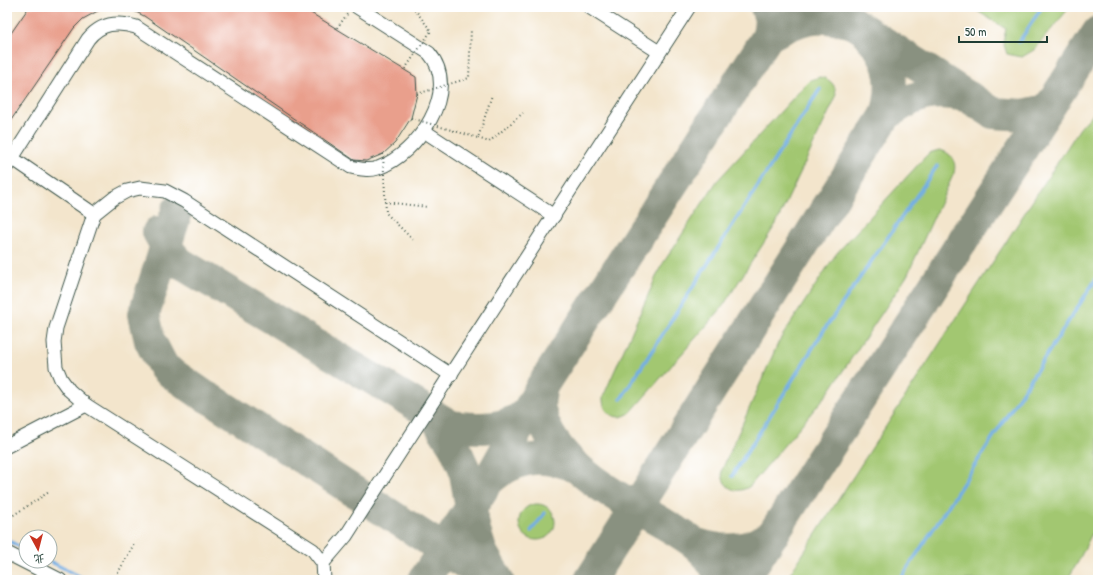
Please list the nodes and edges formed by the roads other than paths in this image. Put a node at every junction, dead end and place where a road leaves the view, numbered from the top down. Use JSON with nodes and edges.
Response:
{"nodes":[{"id":1,"x":357,"y":7,"type":"edge"},
{"id":2,"x":589,"y":7,"type":"edge"},
{"id":3,"x":689,"y":7,"type":"edge"},
{"id":4,"x":659,"y":52,"type":"junction"},
{"id":5,"x":424,"y":131,"type":"junction"},
{"id":6,"x":10,"y":162,"type":"edge"},
{"id":7,"x":94,"y":214,"type":"junction"},
{"id":8,"x":554,"y":216,"type":"junction"},
{"id":9,"x":451,"y":375,"type":"junction"},
{"id":10,"x":86,"y":405,"type":"junction"},
{"id":11,"x":7,"y":446,"type":"edge"},
{"id":12,"x":7,"y":552,"type":"edge"},
{"id":13,"x":323,"y":563,"type":"junction"},
{"id":14,"x":60,"y":580,"type":"edge"},
{"id":15,"x":324,"y":580,"type":"edge"}],
"edges":[{"from":1,"to":5,"type":"lane"},
{"from":2,"to":4,"type":"lane"},
{"from":3,"to":4,"type":"lane"},
{"from":4,"to":8,"type":"lane"},
{"from":5,"to":6,"type":"lane"},
{"from":5,"to":8,"type":"lane"},
{"from":6,"to":7,"type":"lane"},
{"from":7,"to":9,"type":"lane"},
{"from":7,"to":10,"type":"lane"},
{"from":8,"to":9,"type":"lane"},
{"from":9,"to":13,"type":"lane"},
{"from":10,"to":11,"type":"lane"},
{"from":10,"to":13,"type":"lane"},
{"from":12,"to":14,"type":"lane"},
{"from":13,"to":15,"type":"lane"}]}
